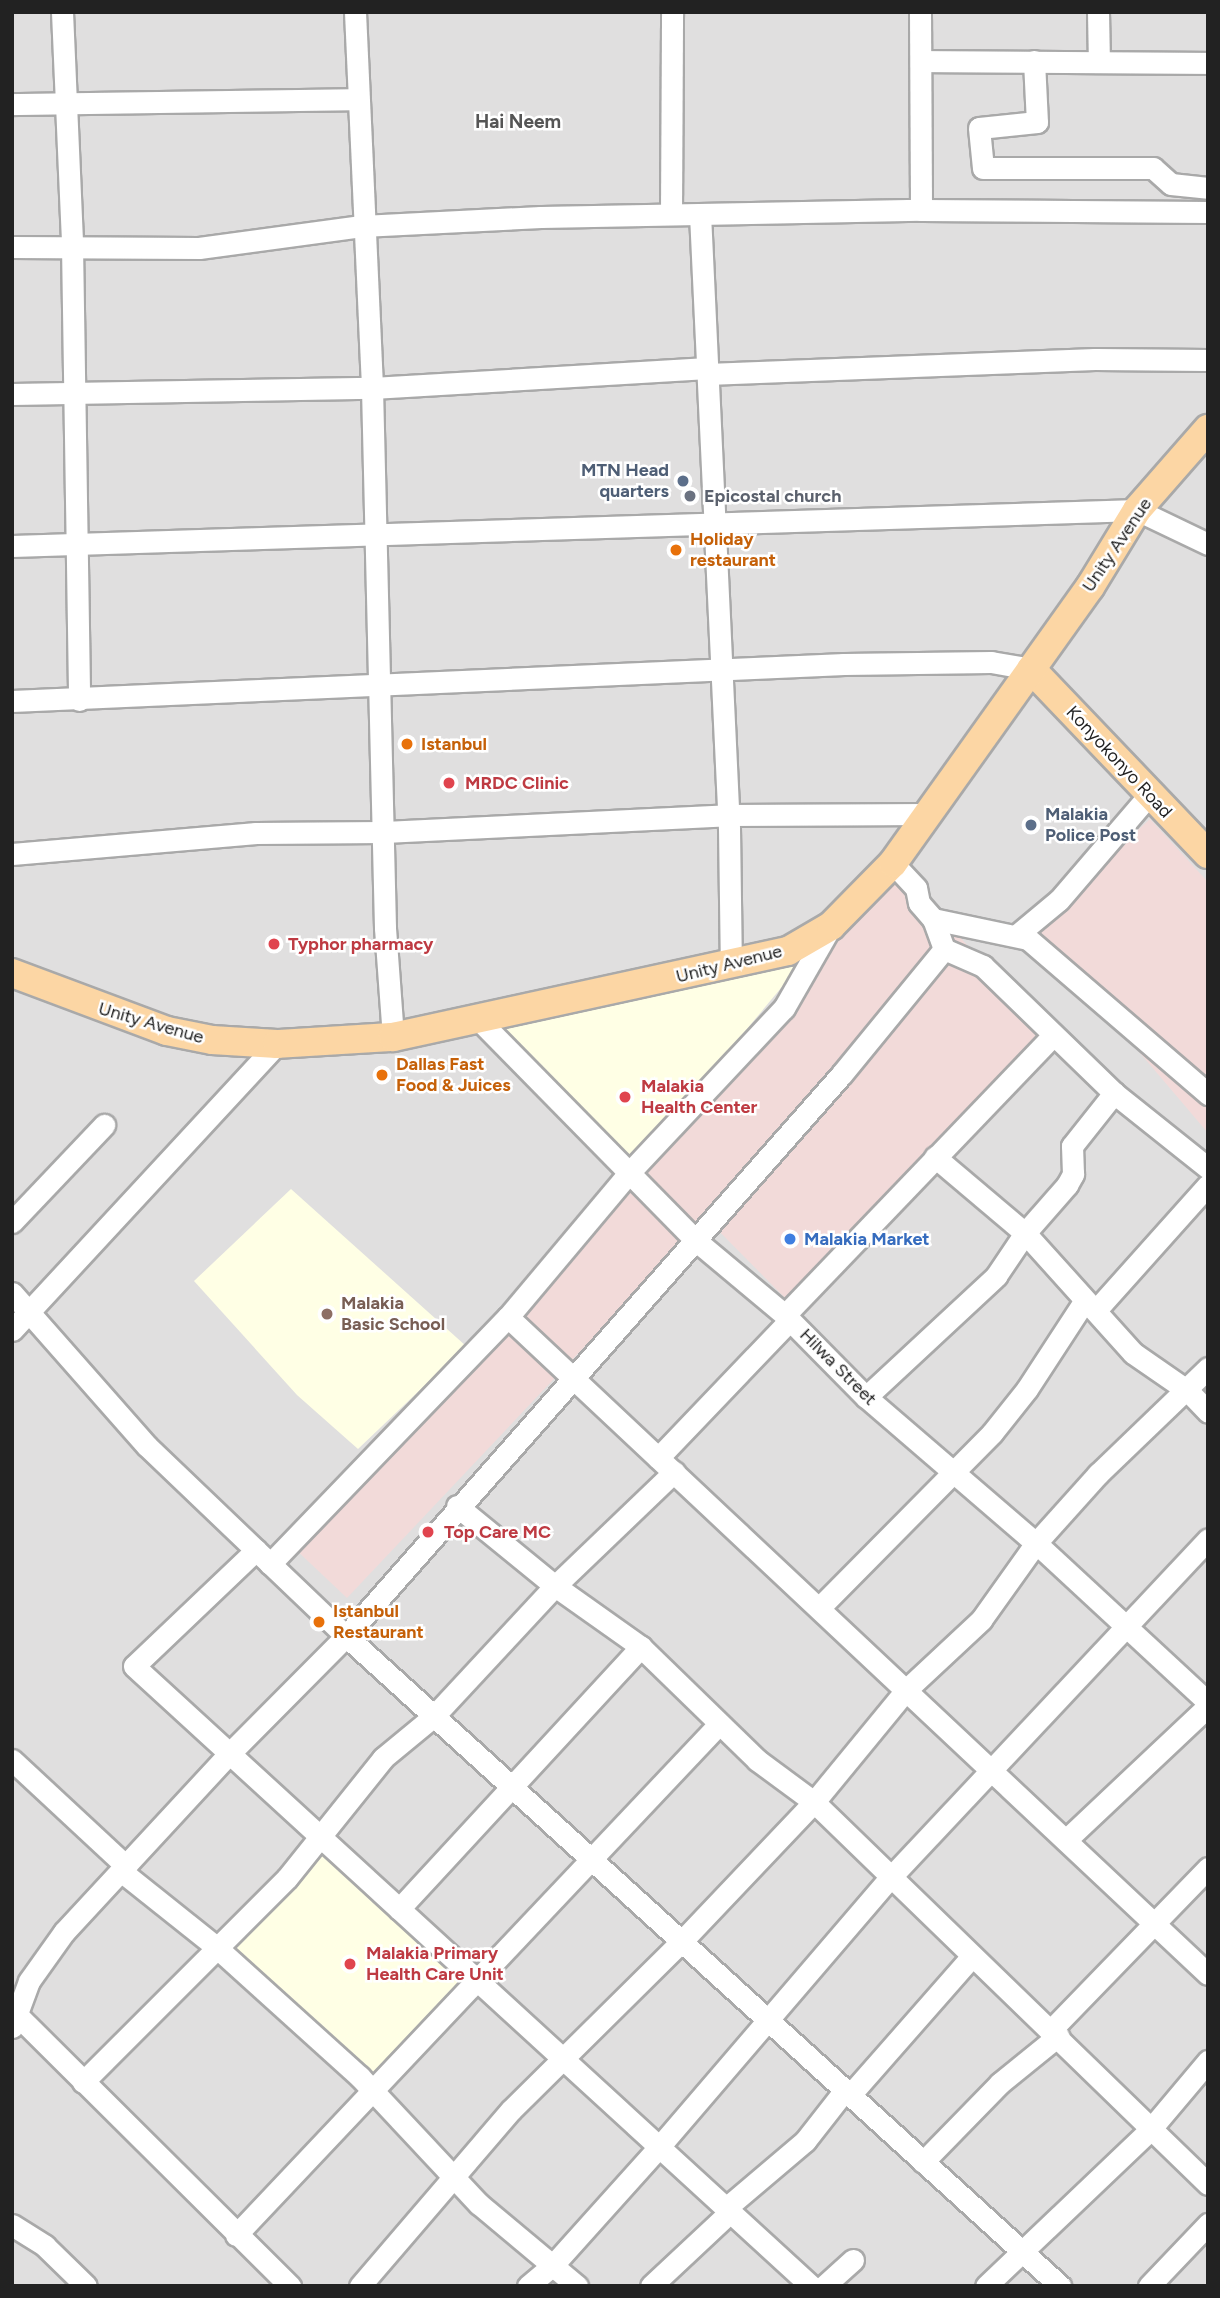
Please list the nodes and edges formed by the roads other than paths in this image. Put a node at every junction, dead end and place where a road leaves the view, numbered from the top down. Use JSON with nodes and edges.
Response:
{"nodes":[{"id":1,"x":62,"y":12,"type":"edge"},
{"id":2,"x":355,"y":12,"type":"edge"},
{"id":3,"x":672,"y":12,"type":"edge"},
{"id":4,"x":920,"y":12,"type":"edge"},
{"id":5,"x":1098,"y":12,"type":"edge"},
{"id":6,"x":921,"y":61,"type":"junction"},
{"id":7,"x":1034,"y":61,"type":"junction"},
{"id":8,"x":1099,"y":62,"type":"junction"},
{"id":9,"x":1208,"y":63,"type":"edge"},
{"id":10,"x":358,"y":99,"type":"junction"},
{"id":11,"x":12,"y":104,"type":"edge"},
{"id":12,"x":64,"y":104,"type":"junction"},
{"id":13,"x":1208,"y":188,"type":"edge"},
{"id":14,"x":920,"y":210,"type":"junction"},
{"id":15,"x":1208,"y":212,"type":"edge"},
{"id":16,"x":671,"y":214,"type":"junction"},
{"id":17,"x":700,"y":214,"type":"junction"},
{"id":18,"x":362,"y":226,"type":"junction"},
{"id":19,"x":72,"y":244,"type":"junction"},
{"id":20,"x":12,"y":247,"type":"edge"},
{"id":21,"x":1208,"y":360,"type":"edge"},
{"id":22,"x":707,"y":371,"type":"junction"},
{"id":23,"x":372,"y":388,"type":"junction"},
{"id":24,"x":12,"y":394,"type":"edge"},
{"id":25,"x":75,"y":394,"type":"junction"},
{"id":26,"x":1208,"y":429,"type":"edge"},
{"id":27,"x":1137,"y":510,"type":"junction"},
{"id":28,"x":716,"y":523,"type":"junction"},
{"id":29,"x":373,"y":535,"type":"junction"},
{"id":30,"x":1208,"y":544,"type":"edge"},
{"id":31,"x":79,"y":545,"type":"junction"},
{"id":32,"x":12,"y":546,"type":"edge"},
{"id":33,"x":718,"y":668,"type":"junction"},
{"id":34,"x":1031,"y":669,"type":"junction"},
{"id":35,"x":378,"y":685,"type":"junction"},
{"id":36,"x":79,"y":700,"type":"junction"},
{"id":37,"x":12,"y":701,"type":"edge"},
{"id":38,"x":1149,"y":795,"type":"junction"},
{"id":39,"x":926,"y":814,"type":"junction"},
{"id":40,"x":728,"y":815,"type":"junction"},
{"id":41,"x":384,"y":832,"type":"junction"},
{"id":42,"x":1206,"y":848,"type":"edge"},
{"id":43,"x":12,"y":854,"type":"edge"},
{"id":44,"x":893,"y":863,"type":"junction"},
{"id":45,"x":933,"y":919,"type":"junction"},
{"id":46,"x":831,"y":926,"type":"junction"},
{"id":47,"x":1018,"y":934,"type":"junction"},
{"id":48,"x":944,"y":949,"type":"junction"},
{"id":49,"x":731,"y":964,"type":"junction"},
{"id":50,"x":12,"y":974,"type":"edge"},
{"id":51,"x":478,"y":1020,"type":"junction"},
{"id":52,"x":1053,"y":1036,"type":"junction"},
{"id":53,"x":393,"y":1037,"type":"junction"},
{"id":54,"x":277,"y":1044,"type":"junction"},
{"id":55,"x":1114,"y":1093,"type":"junction"},
{"id":56,"x":1208,"y":1094,"type":"edge"},
{"id":57,"x":104,"y":1125,"type":"dead end"},
{"id":58,"x":935,"y":1157,"type":"junction"},
{"id":59,"x":1208,"y":1168,"type":"edge"},
{"id":60,"x":627,"y":1175,"type":"junction"},
{"id":61,"x":1208,"y":1185,"type":"edge"},
{"id":62,"x":12,"y":1222,"type":"edge"},
{"id":63,"x":1025,"y":1233,"type":"junction"},
{"id":64,"x":694,"y":1238,"type":"junction"},
{"id":65,"x":12,"y":1293,"type":"edge"},
{"id":66,"x":1091,"y":1304,"type":"junction"},
{"id":67,"x":32,"y":1310,"type":"junction"},
{"id":68,"x":508,"y":1317,"type":"junction"},
{"id":69,"x":788,"y":1317,"type":"junction"},
{"id":70,"x":12,"y":1330,"type":"edge"},
{"id":71,"x":1208,"y":1368,"type":"edge"},
{"id":72,"x":575,"y":1379,"type":"junction"},
{"id":73,"x":1188,"y":1391,"type":"junction"},
{"id":74,"x":866,"y":1397,"type":"junction"},
{"id":75,"x":1208,"y":1412,"type":"edge"},
{"id":76,"x":658,"y":1458,"type":"junction"},
{"id":77,"x":953,"y":1469,"type":"junction"},
{"id":78,"x":674,"y":1472,"type":"junction"},
{"id":79,"x":457,"y":1506,"type":"junction"},
{"id":80,"x":1208,"y":1539,"type":"edge"},
{"id":81,"x":1036,"y":1543,"type":"junction"},
{"id":82,"x":263,"y":1557,"type":"junction"},
{"id":83,"x":555,"y":1586,"type":"junction"},
{"id":84,"x":819,"y":1608,"type":"junction"},
{"id":85,"x":1127,"y":1625,"type":"junction"},
{"id":86,"x":346,"y":1636,"type":"junction"},
{"id":87,"x":641,"y":1647,"type":"junction"},
{"id":88,"x":906,"y":1690,"type":"junction"},
{"id":89,"x":1208,"y":1704,"type":"edge"},
{"id":90,"x":433,"y":1716,"type":"junction"},
{"id":91,"x":719,"y":1724,"type":"junction"},
{"id":92,"x":229,"y":1754,"type":"junction"},
{"id":93,"x":12,"y":1760,"type":"edge"},
{"id":94,"x":991,"y":1769,"type":"junction"},
{"id":95,"x":513,"y":1788,"type":"junction"},
{"id":96,"x":814,"y":1802,"type":"junction"},
{"id":97,"x":321,"y":1838,"type":"junction"},
{"id":98,"x":1066,"y":1840,"type":"junction"},
{"id":99,"x":591,"y":1859,"type":"junction"},
{"id":100,"x":123,"y":1868,"type":"junction"},
{"id":101,"x":1208,"y":1868,"type":"edge"},
{"id":102,"x":889,"y":1879,"type":"junction"},
{"id":103,"x":399,"y":1909,"type":"junction"},
{"id":104,"x":1154,"y":1923,"type":"junction"},
{"id":105,"x":682,"y":1941,"type":"junction"},
{"id":106,"x":215,"y":1946,"type":"junction"},
{"id":107,"x":972,"y":1956,"type":"junction"},
{"id":108,"x":1208,"y":1973,"type":"edge"},
{"id":109,"x":477,"y":1980,"type":"junction"},
{"id":110,"x":14,"y":2017,"type":"edge"},
{"id":111,"x":768,"y":2020,"type":"junction"},
{"id":112,"x":1054,"y":2034,"type":"junction"},
{"id":113,"x":563,"y":2059,"type":"junction"},
{"id":114,"x":1208,"y":2061,"type":"edge"},
{"id":115,"x":83,"y":2082,"type":"junction"},
{"id":116,"x":373,"y":2090,"type":"junction"},
{"id":117,"x":847,"y":2092,"type":"junction"},
{"id":118,"x":1149,"y":2131,"type":"junction"},
{"id":119,"x":659,"y":2147,"type":"junction"},
{"id":120,"x":923,"y":2162,"type":"junction"},
{"id":121,"x":455,"y":2179,"type":"junction"},
{"id":122,"x":1208,"y":2184,"type":"edge"},
{"id":123,"x":728,"y":2210,"type":"junction"},
{"id":124,"x":1208,"y":2224,"type":"edge"},
{"id":125,"x":12,"y":2225,"type":"edge"},
{"id":126,"x":236,"y":2235,"type":"junction"},
{"id":127,"x":1023,"y":2252,"type":"junction"},
{"id":128,"x":853,"y":2260,"type":"dead end"},
{"id":129,"x":553,"y":2265,"type":"junction"},
{"id":130,"x":86,"y":2286,"type":"edge"},
{"id":131,"x":290,"y":2286,"type":"edge"},
{"id":132,"x":360,"y":2286,"type":"edge"},
{"id":133,"x":528,"y":2286,"type":"edge"},
{"id":134,"x":577,"y":2286,"type":"edge"},
{"id":135,"x":651,"y":2286,"type":"edge"},
{"id":136,"x":811,"y":2286,"type":"edge"},
{"id":137,"x":824,"y":2286,"type":"edge"},
{"id":138,"x":986,"y":2286,"type":"edge"},
{"id":139,"x":1060,"y":2286,"type":"edge"},
{"id":140,"x":1149,"y":2286,"type":"edge"}],
"edges":[{"from":1,"to":12,"type":"street"},
{"from":2,"to":10,"type":"street"},
{"from":3,"to":16,"type":"street"},
{"from":4,"to":6,"type":"street"},
{"from":5,"to":8,"type":"street"},
{"from":6,"to":7,"type":"street"},
{"from":6,"to":14,"type":"street"},
{"from":7,"to":8,"type":"street"},
{"from":7,"to":13,"type":"street"},
{"from":8,"to":9,"type":"street"},
{"from":10,"to":12,"type":"street"},
{"from":10,"to":18,"type":"street"},
{"from":11,"to":12,"type":"street"},
{"from":12,"to":19,"type":"street"},
{"from":14,"to":15,"type":"street"},
{"from":14,"to":17,"type":"street"},
{"from":16,"to":17,"type":"street"},
{"from":16,"to":18,"type":"street"},
{"from":17,"to":22,"type":"street"},
{"from":18,"to":19,"type":"street"},
{"from":18,"to":23,"type":"street"},
{"from":19,"to":20,"type":"street"},
{"from":19,"to":25,"type":"street"},
{"from":21,"to":22,"type":"street"},
{"from":22,"to":23,"type":"street"},
{"from":22,"to":28,"type":"street"},
{"from":23,"to":25,"type":"street"},
{"from":23,"to":29,"type":"street"},
{"from":24,"to":25,"type":"street"},
{"from":25,"to":31,"type":"street"},
{"from":26,"to":27,"type":"main road","name":"Unity Avenue"},
{"from":27,"to":28,"type":"street"},
{"from":27,"to":30,"type":"street"},
{"from":27,"to":34,"type":"main road","name":"Unity Avenue"},
{"from":28,"to":29,"type":"street"},
{"from":28,"to":33,"type":"street"},
{"from":29,"to":31,"type":"street"},
{"from":29,"to":35,"type":"street"},
{"from":31,"to":32,"type":"street"},
{"from":31,"to":36,"type":"street"},
{"from":33,"to":34,"type":"street"},
{"from":33,"to":35,"type":"street"},
{"from":33,"to":40,"type":"street"},
{"from":34,"to":38,"type":"main road","name":"Konyokonyo Road"},
{"from":34,"to":39,"type":"main road","name":"Unity Avenue"},
{"from":35,"to":36,"type":"street"},
{"from":35,"to":41,"type":"street"},
{"from":36,"to":37,"type":"street"},
{"from":38,"to":42,"type":"main road","name":"Konyokonyo Road"},
{"from":38,"to":47,"type":"street"},
{"from":39,"to":40,"type":"street"},
{"from":39,"to":44,"type":"main road","name":"Unity Avenue"},
{"from":40,"to":41,"type":"street"},
{"from":40,"to":49,"type":"street"},
{"from":41,"to":43,"type":"street"},
{"from":41,"to":53,"type":"street"},
{"from":44,"to":45,"type":"street"},
{"from":44,"to":46,"type":"main road","name":"Unity Avenue"},
{"from":45,"to":47,"type":"street"},
{"from":45,"to":48,"type":"street"},
{"from":46,"to":49,"type":"main road","name":"Unity Avenue"},
{"from":46,"to":60,"type":"street"},
{"from":47,"to":56,"type":"street"},
{"from":48,"to":52,"type":"street"},
{"from":48,"to":64,"type":"street"},
{"from":49,"to":51,"type":"main road","name":"Unity Avenue"},
{"from":50,"to":54,"type":"main road","name":"Unity Avenue"},
{"from":51,"to":53,"type":"main road","name":"Unity Avenue"},
{"from":51,"to":60,"type":"street","name":"Hilwa Street"},
{"from":52,"to":55,"type":"street"},
{"from":52,"to":58,"type":"street"},
{"from":53,"to":54,"type":"main road","name":"Unity Avenue"},
{"from":54,"to":67,"type":"street"},
{"from":55,"to":59,"type":"street"},
{"from":55,"to":63,"type":"street"},
{"from":57,"to":62,"type":"street"},
{"from":58,"to":63,"type":"street"},
{"from":58,"to":69,"type":"street"},
{"from":60,"to":64,"type":"street","name":"Hilwa Street"},
{"from":60,"to":68,"type":"street"},
{"from":61,"to":66,"type":"street"},
{"from":63,"to":66,"type":"street"},
{"from":63,"to":74,"type":"street"},
{"from":64,"to":69,"type":"street","name":"Hilwa Street"},
{"from":64,"to":72,"type":"street"},
{"from":65,"to":67,"type":"street"},
{"from":66,"to":73,"type":"street"},
{"from":66,"to":77,"type":"street"},
{"from":67,"to":70,"type":"street"},
{"from":67,"to":82,"type":"street"},
{"from":68,"to":72,"type":"street"},
{"from":68,"to":82,"type":"street"},
{"from":69,"to":74,"type":"street","name":"Hilwa Street"},
{"from":69,"to":76,"type":"street"},
{"from":71,"to":73,"type":"street"},
{"from":72,"to":76,"type":"street"},
{"from":72,"to":79,"type":"street"},
{"from":73,"to":75,"type":"street"},
{"from":73,"to":81,"type":"street"},
{"from":74,"to":77,"type":"street","name":"Hilwa Street"},
{"from":76,"to":78,"type":"street"},
{"from":77,"to":81,"type":"street","name":"Hilwa Street"},
{"from":77,"to":84,"type":"street"},
{"from":78,"to":83,"type":"street"},
{"from":78,"to":84,"type":"street"},
{"from":79,"to":83,"type":"street"},
{"from":79,"to":86,"type":"street"},
{"from":80,"to":85,"type":"street"},
{"from":81,"to":85,"type":"street","name":"Hilwa Street"},
{"from":81,"to":88,"type":"street"},
{"from":82,"to":86,"type":"street"},
{"from":82,"to":92,"type":"street"},
{"from":83,"to":87,"type":"street"},
{"from":83,"to":90,"type":"street"},
{"from":84,"to":88,"type":"street"},
{"from":85,"to":89,"type":"street","name":"Hilwa Street"},
{"from":85,"to":94,"type":"street"},
{"from":86,"to":90,"type":"street"},
{"from":86,"to":92,"type":"street"},
{"from":87,"to":91,"type":"street"},
{"from":87,"to":95,"type":"street"},
{"from":88,"to":94,"type":"street"},
{"from":88,"to":96,"type":"street"},
{"from":89,"to":98,"type":"street"},
{"from":90,"to":95,"type":"street"},
{"from":90,"to":97,"type":"street"},
{"from":91,"to":96,"type":"street"},
{"from":91,"to":99,"type":"street"},
{"from":92,"to":97,"type":"street"},
{"from":92,"to":100,"type":"street"},
{"from":93,"to":100,"type":"street"},
{"from":94,"to":98,"type":"street"},
{"from":94,"to":102,"type":"street"},
{"from":95,"to":99,"type":"street"},
{"from":95,"to":103,"type":"street"},
{"from":96,"to":102,"type":"street"},
{"from":96,"to":105,"type":"street"},
{"from":97,"to":103,"type":"street"},
{"from":97,"to":106,"type":"street"},
{"from":98,"to":104,"type":"street"},
{"from":99,"to":105,"type":"street"},
{"from":99,"to":109,"type":"street"},
{"from":100,"to":106,"type":"street"},
{"from":100,"to":110,"type":"street"},
{"from":101,"to":104,"type":"street"},
{"from":102,"to":107,"type":"street"},
{"from":102,"to":111,"type":"street"},
{"from":103,"to":109,"type":"street"},
{"from":104,"to":108,"type":"street"},
{"from":104,"to":112,"type":"street"},
{"from":105,"to":111,"type":"street"},
{"from":105,"to":113,"type":"street"},
{"from":106,"to":115,"type":"street"},
{"from":106,"to":116,"type":"street"},
{"from":107,"to":112,"type":"street"},
{"from":107,"to":117,"type":"street"},
{"from":109,"to":113,"type":"street"},
{"from":109,"to":116,"type":"street"},
{"from":110,"to":115,"type":"street"},
{"from":111,"to":117,"type":"street"},
{"from":111,"to":119,"type":"street"},
{"from":112,"to":118,"type":"street"},
{"from":112,"to":120,"type":"street"},
{"from":113,"to":119,"type":"street"},
{"from":113,"to":121,"type":"street"},
{"from":114,"to":118,"type":"street"},
{"from":115,"to":126,"type":"street"},
{"from":116,"to":121,"type":"street"},
{"from":116,"to":126,"type":"street"},
{"from":117,"to":120,"type":"street"},
{"from":117,"to":123,"type":"street"},
{"from":118,"to":122,"type":"street"},
{"from":118,"to":127,"type":"street"},
{"from":119,"to":123,"type":"street"},
{"from":119,"to":129,"type":"street"},
{"from":120,"to":127,"type":"street"},
{"from":121,"to":129,"type":"street"},
{"from":121,"to":132,"type":"street"},
{"from":123,"to":135,"type":"street"},
{"from":123,"to":136,"type":"street"},
{"from":124,"to":140,"type":"street"},
{"from":125,"to":130,"type":"street"},
{"from":126,"to":131,"type":"street"},
{"from":127,"to":138,"type":"street"},
{"from":127,"to":139,"type":"street"},
{"from":128,"to":137,"type":"street"},
{"from":129,"to":133,"type":"street"},
{"from":129,"to":134,"type":"street"}]}
